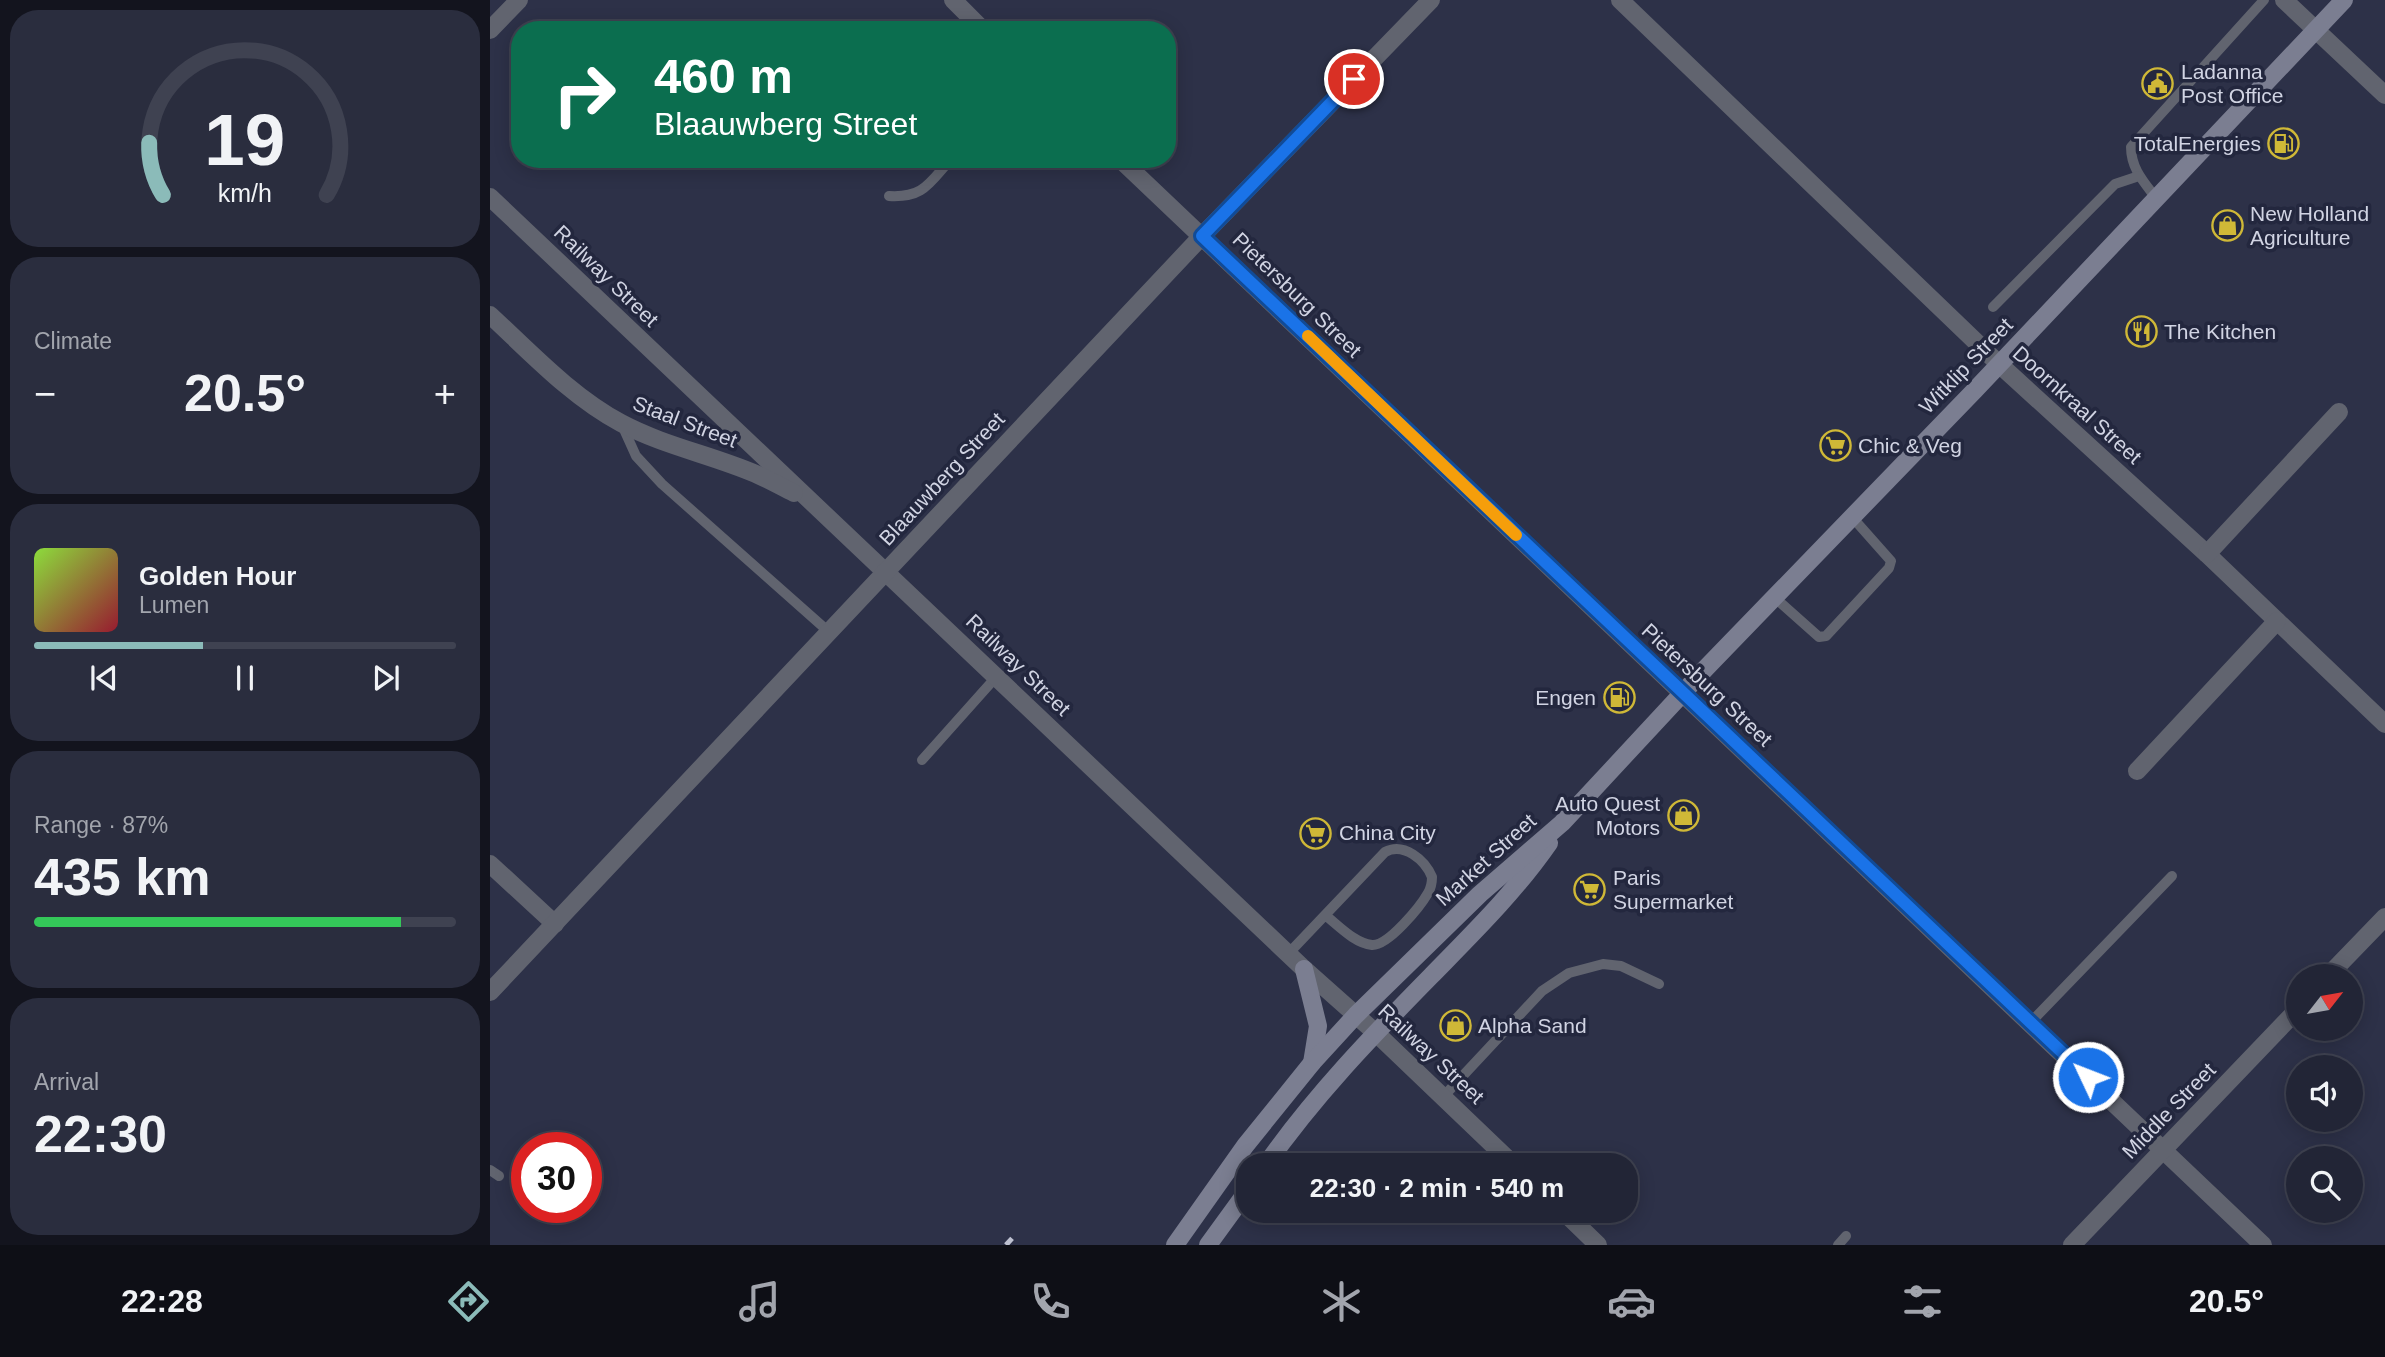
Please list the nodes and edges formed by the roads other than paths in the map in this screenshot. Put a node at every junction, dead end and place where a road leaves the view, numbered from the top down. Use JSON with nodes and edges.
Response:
{"nodes":[{"id":1,"x":519,"y":0,"type":"edge"},
{"id":2,"x":953,"y":0,"type":"edge"},
{"id":3,"x":1431,"y":0,"type":"edge"},
{"id":4,"x":1620,"y":0,"type":"edge"},
{"id":5,"x":2264,"y":0,"type":"edge"},
{"id":6,"x":2284,"y":0,"type":"edge"},
{"id":7,"x":2344,"y":0,"type":"edge"},
{"id":8,"x":974,"y":21,"type":"edge"},
{"id":9,"x":490,"y":30,"type":"edge"},
{"id":10,"x":2315,"y":30,"type":"junction"},
{"id":11,"x":2385,"y":95,"type":"edge"},
{"id":12,"x":942,"y":168,"type":"edge"},
{"id":13,"x":1130,"y":168,"type":"edge"},
{"id":14,"x":2139,"y":176,"type":"junction"},
{"id":15,"x":889,"y":196,"type":"dead end"},
{"id":16,"x":490,"y":197,"type":"edge"},
{"id":17,"x":2156,"y":198,"type":"junction"},
{"id":18,"x":1202,"y":236,"type":"junction"},
{"id":19,"x":1993,"y":307,"type":"dead end"},
{"id":20,"x":490,"y":315,"type":"edge"},
{"id":21,"x":1999,"y":364,"type":"junction"},
{"id":22,"x":2339,"y":412,"type":"dead end"},
{"id":23,"x":622,"y":424,"type":"junction"},
{"id":24,"x":810,"y":501,"type":"junction"},
{"id":25,"x":1852,"y":517,"type":"junction"},
{"id":26,"x":2207,"y":554,"type":"junction"},
{"id":27,"x":886,"y":571,"type":"junction"},
{"id":28,"x":1774,"y":597,"type":"junction"},
{"id":29,"x":2277,"y":621,"type":"junction"},
{"id":30,"x":829,"y":632,"type":"junction"},
{"id":31,"x":996,"y":676,"type":"junction"},
{"id":32,"x":1684,"y":694,"type":"junction"},
{"id":33,"x":2385,"y":724,"type":"edge"},
{"id":34,"x":922,"y":760,"type":"dead end"},
{"id":35,"x":2137,"y":771,"type":"dead end"},
{"id":36,"x":1562,"y":823,"type":"junction"},
{"id":37,"x":490,"y":864,"type":"edge"},
{"id":38,"x":2172,"y":876,"type":"dead end"},
{"id":39,"x":1325,"y":915,"type":"junction"},
{"id":40,"x":2385,"y":917,"type":"edge"},
{"id":41,"x":555,"y":924,"type":"junction"},
{"id":42,"x":1288,"y":954,"type":"junction"},
{"id":43,"x":2340,"y":964,"type":"edge"},
{"id":44,"x":1304,"y":969,"type":"junction"},
{"id":45,"x":1659,"y":984,"type":"dead end"},
{"id":46,"x":490,"y":992,"type":"edge"},
{"id":47,"x":1356,"y":1015,"type":"junction"},
{"id":48,"x":2031,"y":1022,"type":"junction"},
{"id":49,"x":2286,"y":1022,"type":"edge"},
{"id":50,"x":1376,"y":1033,"type":"junction"},
{"id":51,"x":1312,"y":1063,"type":"junction"},
{"id":52,"x":1443,"y":1097,"type":"junction"},
{"id":53,"x":2165,"y":1149,"type":"junction"},
{"id":54,"x":1275,"y":1153,"type":"edge"},
{"id":55,"x":1501,"y":1153,"type":"edge"},
{"id":56,"x":1236,"y":1206,"type":"edge"},
{"id":57,"x":1575,"y":1223,"type":"edge"},
{"id":58,"x":1846,"y":1236,"type":"dead end"},
{"id":59,"x":1175,"y":1245,"type":"edge"},
{"id":60,"x":1208,"y":1245,"type":"edge"},
{"id":61,"x":1598,"y":1245,"type":"edge"},
{"id":62,"x":1838,"y":1245,"type":"edge"},
{"id":63,"x":2072,"y":1245,"type":"edge"},
{"id":64,"x":2263,"y":1245,"type":"edge"}],
"edges":[{"from":1,"to":9,"type":"street"},
{"from":2,"to":8,"type":"street"},
{"from":3,"to":18,"type":"street","name":"Blaauwberg Street"},
{"from":4,"to":21,"type":"street","name":"Doornkraal Street"},
{"from":5,"to":14,"type":"lane"},
{"from":6,"to":10,"type":"street"},
{"from":7,"to":10,"type":"main road","name":"Witklip Street"},
{"from":10,"to":11,"type":"street"},
{"from":10,"to":17,"type":"main road","name":"Witklip Street"},
{"from":12,"to":15,"type":"lane"},
{"from":13,"to":18,"type":"street","name":"Pietersburg Street"},
{"from":14,"to":17,"type":"lane"},
{"from":14,"to":19,"type":"lane"},
{"from":16,"to":24,"type":"street","name":"Railway Street"},
{"from":17,"to":21,"type":"main road","name":"Witklip Street"},
{"from":18,"to":27,"type":"street","name":"Blaauwberg Street"},
{"from":18,"to":32,"type":"street","name":"Pietersburg Street"},
{"from":20,"to":23,"type":"street","name":"Staal Street"},
{"from":21,"to":25,"type":"main road","name":"Witklip Street"},
{"from":21,"to":26,"type":"street","name":"Doornkraal Street"},
{"from":22,"to":26,"type":"street"},
{"from":23,"to":24,"type":"street","name":"Staal Street"},
{"from":23,"to":30,"type":"lane"},
{"from":24,"to":27,"type":"street","name":"Railway Street"},
{"from":25,"to":28,"type":"main road","name":"Witklip Street"},
{"from":25,"to":28,"type":"lane"},
{"from":26,"to":29,"type":"street","name":"Doornkraal Street"},
{"from":27,"to":30,"type":"street","name":"Blaauwberg Street"},
{"from":27,"to":31,"type":"street","name":"Railway Street"},
{"from":28,"to":32,"type":"main road","name":"Witklip Street"},
{"from":29,"to":33,"type":"street","name":"Doornkraal Street"},
{"from":29,"to":35,"type":"street"},
{"from":30,"to":41,"type":"street","name":"Blaauwberg Street"},
{"from":31,"to":34,"type":"lane"},
{"from":31,"to":42,"type":"street","name":"Railway Street"},
{"from":32,"to":36,"type":"main road","name":"Witklip Street"},
{"from":32,"to":48,"type":"street","name":"Pietersburg Street"},
{"from":36,"to":47,"type":"main road","name":"Market Street"},
{"from":36,"to":50,"type":"main road","name":"Market Street"},
{"from":37,"to":41,"type":"street"},
{"from":38,"to":48,"type":"lane"},
{"from":39,"to":39,"type":"lane"},
{"from":39,"to":42,"type":"lane"},
{"from":40,"to":43,"type":"street"},
{"from":41,"to":46,"type":"street","name":"Blaauwberg Street"},
{"from":42,"to":44,"type":"street","name":"Railway Street"},
{"from":44,"to":47,"type":"street","name":"Railway Street"},
{"from":44,"to":51,"type":"main road"},
{"from":45,"to":52,"type":"lane"},
{"from":47,"to":50,"type":"street","name":"Railway Street"},
{"from":47,"to":51,"type":"main road","name":"Market Street"},
{"from":48,"to":53,"type":"street","name":"Pietersburg Street"},
{"from":49,"to":53,"type":"street","name":"Middle Street"},
{"from":50,"to":52,"type":"street","name":"Railway Street"},
{"from":50,"to":54,"type":"main road","name":"Market Street"},
{"from":51,"to":59,"type":"main road","name":"Market Street"},
{"from":52,"to":55,"type":"street","name":"Railway Street"},
{"from":53,"to":63,"type":"street","name":"Middle Street"},
{"from":53,"to":64,"type":"street","name":"Pietersburg Street"},
{"from":56,"to":60,"type":"main road"},
{"from":57,"to":61,"type":"street"},
{"from":58,"to":62,"type":"lane"}]}
